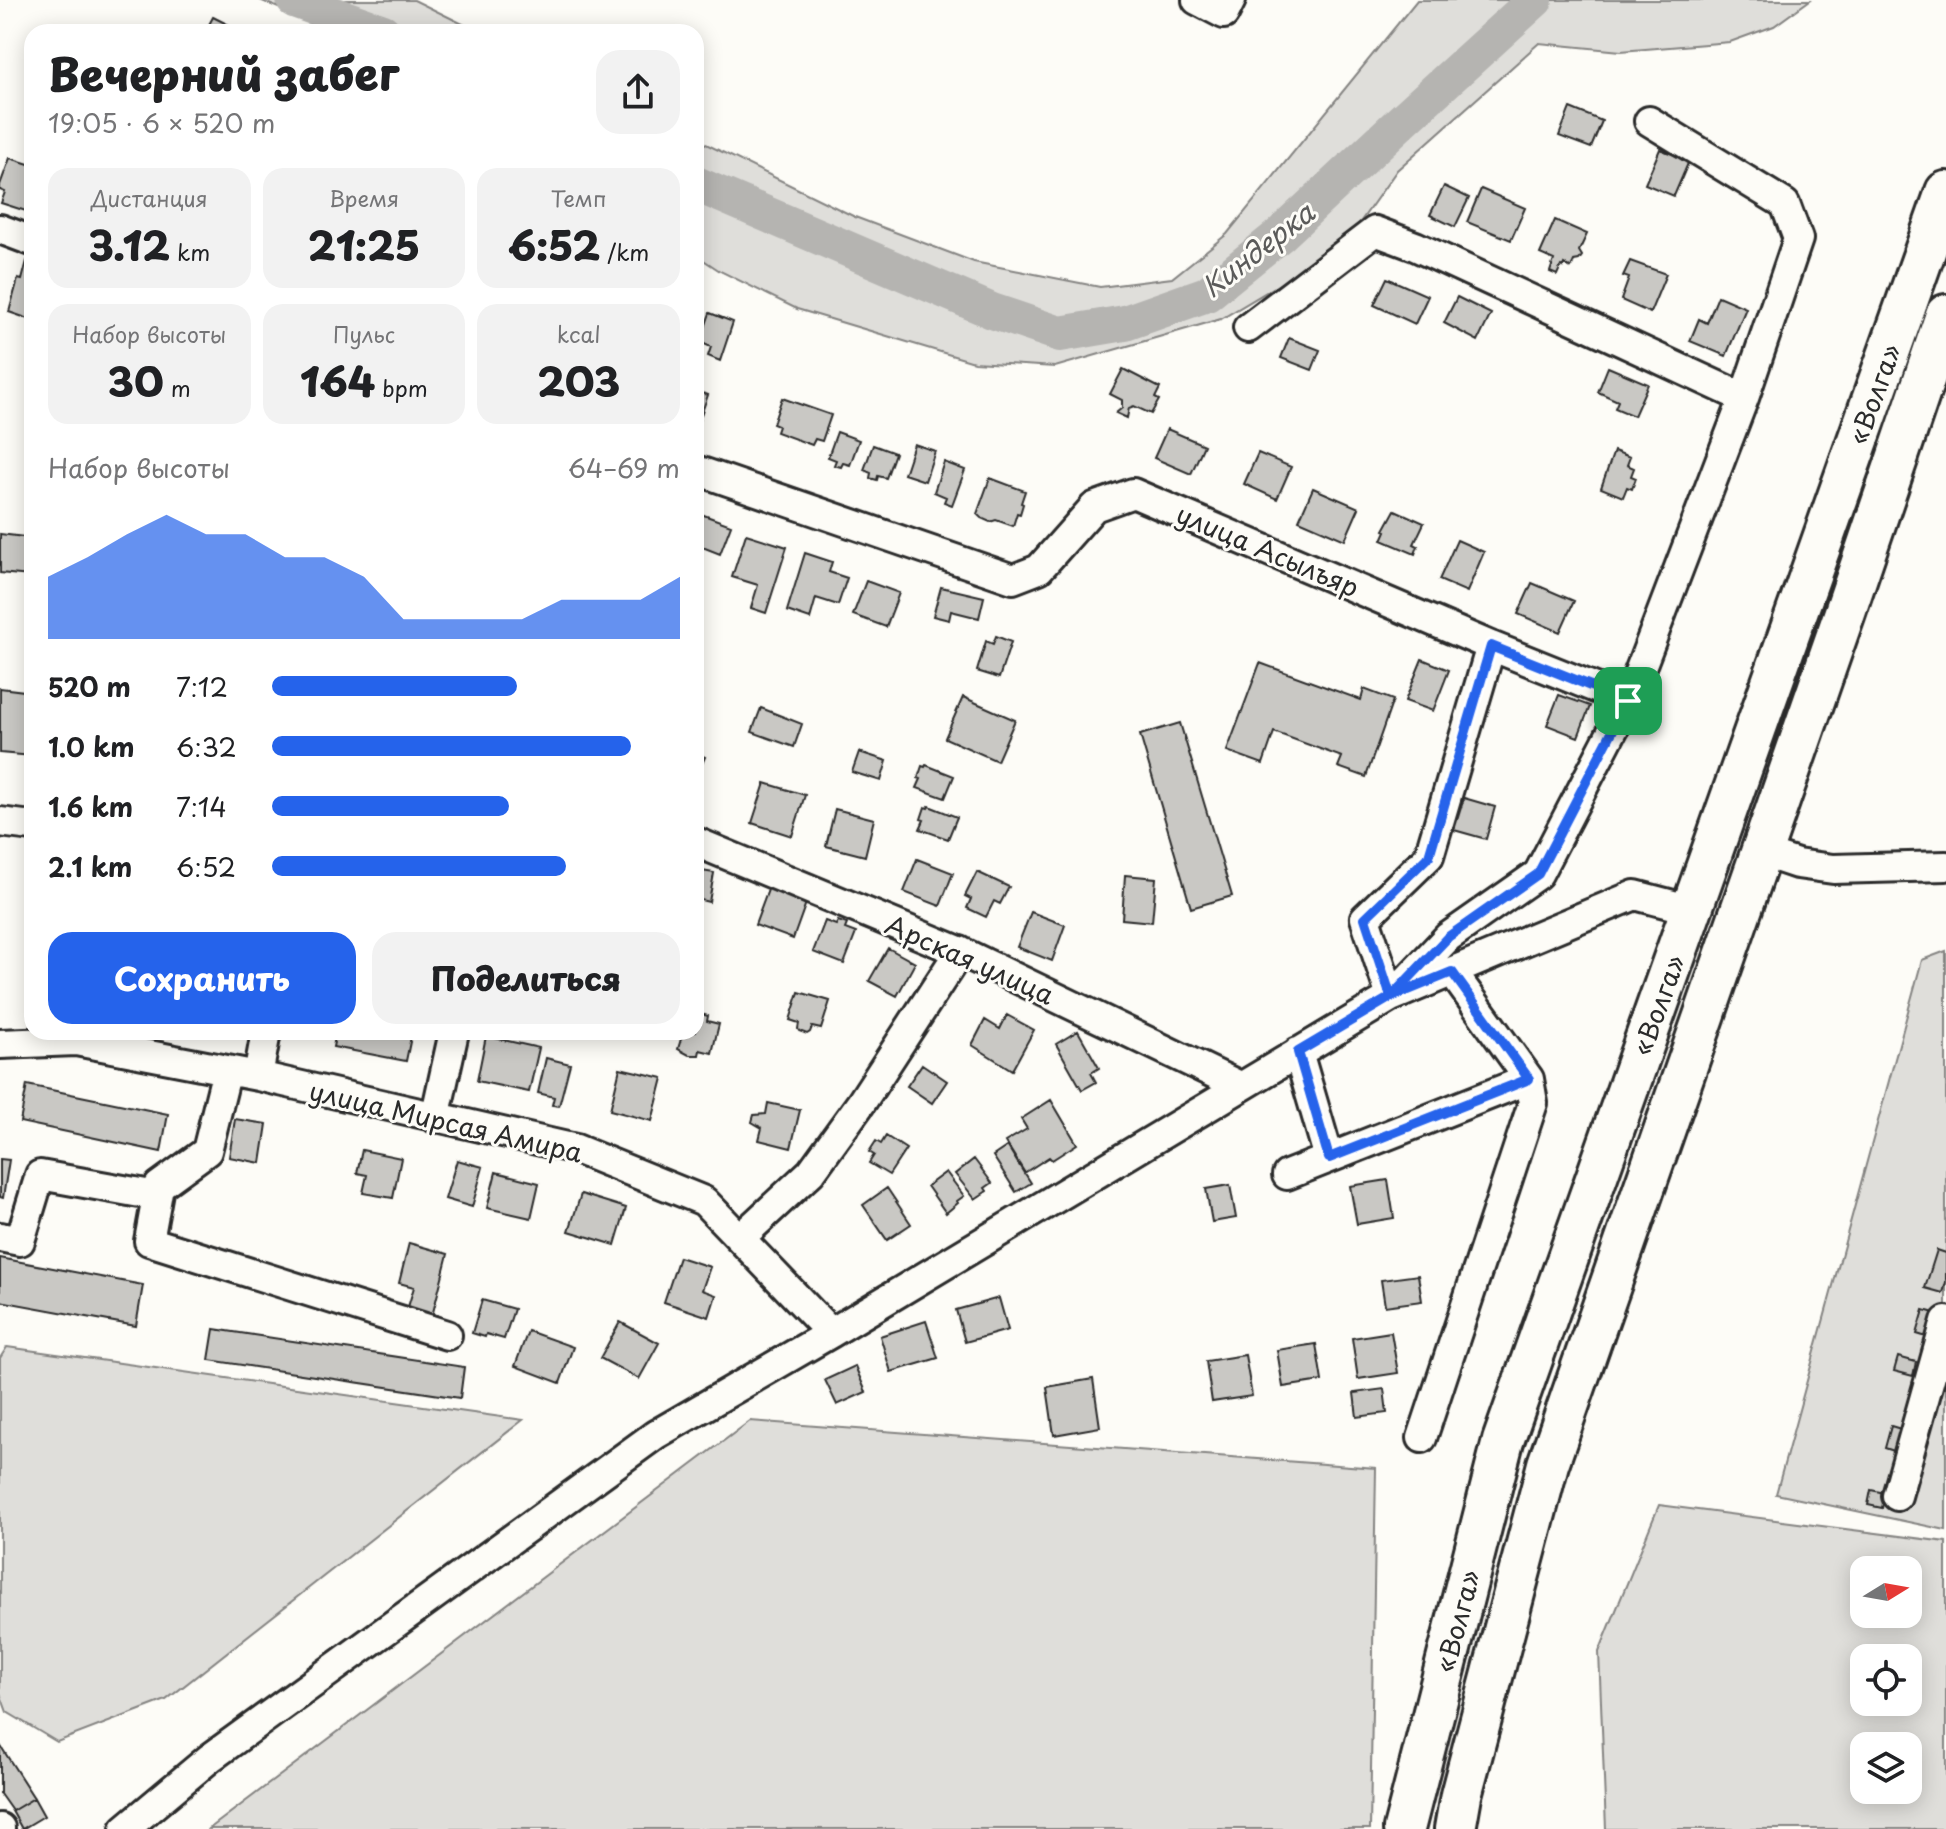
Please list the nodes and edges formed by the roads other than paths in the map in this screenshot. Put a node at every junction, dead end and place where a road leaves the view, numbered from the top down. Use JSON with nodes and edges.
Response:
{"nodes":[{"id":1,"x":1197,"y":0,"type":"edge"},
{"id":2,"x":1231,"y":0,"type":"edge"},
{"id":3,"x":1649,"y":121,"type":"dead end"},
{"id":4,"x":1946,"y":192,"type":"edge"},
{"id":5,"x":0,"y":229,"type":"edge"},
{"id":6,"x":24,"y":238,"type":"edge"},
{"id":7,"x":1946,"y":315,"type":"edge"},
{"id":8,"x":1248,"y":328,"type":"dead end"},
{"id":9,"x":1744,"y":398,"type":"junction"},
{"id":10,"x":704,"y":473,"type":"edge"},
{"id":11,"x":1491,"y":646,"type":"junction"},
{"id":12,"x":1628,"y":701,"type":"junction"},
{"id":13,"x":0,"y":822,"type":"edge"},
{"id":14,"x":24,"y":825,"type":"edge"},
{"id":15,"x":704,"y":845,"type":"edge"},
{"id":16,"x":1761,"y":852,"type":"junction"},
{"id":17,"x":1946,"y":866,"type":"edge"},
{"id":18,"x":1692,"y":910,"type":"junction"},
{"id":19,"x":960,"y":951,"type":"junction"},
{"id":20,"x":1452,"y":972,"type":"junction"},
{"id":21,"x":1391,"y":997,"type":"junction"},
{"id":22,"x":38,"y":1040,"type":"edge"},
{"id":23,"x":94,"y":1040,"type":"edge"},
{"id":24,"x":265,"y":1040,"type":"edge"},
{"id":25,"x":452,"y":1040,"type":"edge"},
{"id":26,"x":0,"y":1044,"type":"edge"},
{"id":27,"x":1298,"y":1052,"type":"junction"},
{"id":28,"x":227,"y":1070,"type":"junction"},
{"id":29,"x":258,"y":1076,"type":"junction"},
{"id":30,"x":1529,"y":1079,"type":"junction"},
{"id":31,"x":1240,"y":1086,"type":"junction"},
{"id":32,"x":435,"y":1118,"type":"junction"},
{"id":33,"x":1329,"y":1158,"type":"junction"},
{"id":34,"x":1287,"y":1175,"type":"dead end"},
{"id":35,"x":157,"y":1196,"type":"junction"},
{"id":36,"x":0,"y":1237,"type":"edge"},
{"id":37,"x":740,"y":1238,"type":"junction"},
{"id":38,"x":1946,"y":1321,"type":"edge"},
{"id":39,"x":831,"y":1333,"type":"junction"},
{"id":40,"x":447,"y":1335,"type":"dead end"},
{"id":41,"x":1422,"y":1438,"type":"dead end"},
{"id":42,"x":1897,"y":1496,"type":"dead end"},
{"id":43,"x":125,"y":1829,"type":"edge"},
{"id":44,"x":1404,"y":1829,"type":"edge"},
{"id":45,"x":1455,"y":1829,"type":"edge"}],
"edges":[{"from":1,"to":2,"type":"street"},
{"from":3,"to":9,"type":"street"},
{"from":4,"to":18,"type":"highway","name":"«Волга»"},
{"from":5,"to":6,"type":"street"},
{"from":7,"to":16,"type":"highway","name":"«Волга»"},
{"from":8,"to":9,"type":"street"},
{"from":9,"to":12,"type":"street"},
{"from":10,"to":11,"type":"street","name":"улица Асылъяр"},
{"from":11,"to":12,"type":"street","name":"улица Асылъяр"},
{"from":11,"to":21,"type":"street"},
{"from":12,"to":21,"type":"street"},
{"from":13,"to":14,"type":"street"},
{"from":15,"to":19,"type":"street","name":"Арская улица"},
{"from":16,"to":17,"type":"street"},
{"from":16,"to":45,"type":"highway","name":"«Волга»"},
{"from":18,"to":20,"type":"street"},
{"from":18,"to":44,"type":"highway","name":"«Волга»"},
{"from":19,"to":31,"type":"street","name":"Арская улица"},
{"from":19,"to":37,"type":"street"},
{"from":20,"to":21,"type":"street"},
{"from":20,"to":30,"type":"street"},
{"from":21,"to":27,"type":"street"},
{"from":22,"to":26,"type":"street","name":"улица Мирсая Амира"},
{"from":23,"to":28,"type":"street","name":"улица Мирсая Амира"},
{"from":24,"to":29,"type":"street"},
{"from":25,"to":32,"type":"street"},
{"from":27,"to":31,"type":"street"},
{"from":27,"to":33,"type":"street"},
{"from":28,"to":29,"type":"street","name":"улица Мирсая Амира"},
{"from":28,"to":35,"type":"street"},
{"from":29,"to":32,"type":"street","name":"улица Мирсая Амира"},
{"from":30,"to":33,"type":"street"},
{"from":30,"to":41,"type":"street"},
{"from":31,"to":39,"type":"street"},
{"from":32,"to":37,"type":"street","name":"улица Мирсая Амира"},
{"from":33,"to":34,"type":"street"},
{"from":35,"to":36,"type":"street"},
{"from":35,"to":40,"type":"street"},
{"from":37,"to":39,"type":"street","name":"улица Мирсая Амира"},
{"from":38,"to":42,"type":"street"},
{"from":39,"to":43,"type":"street"}]}
